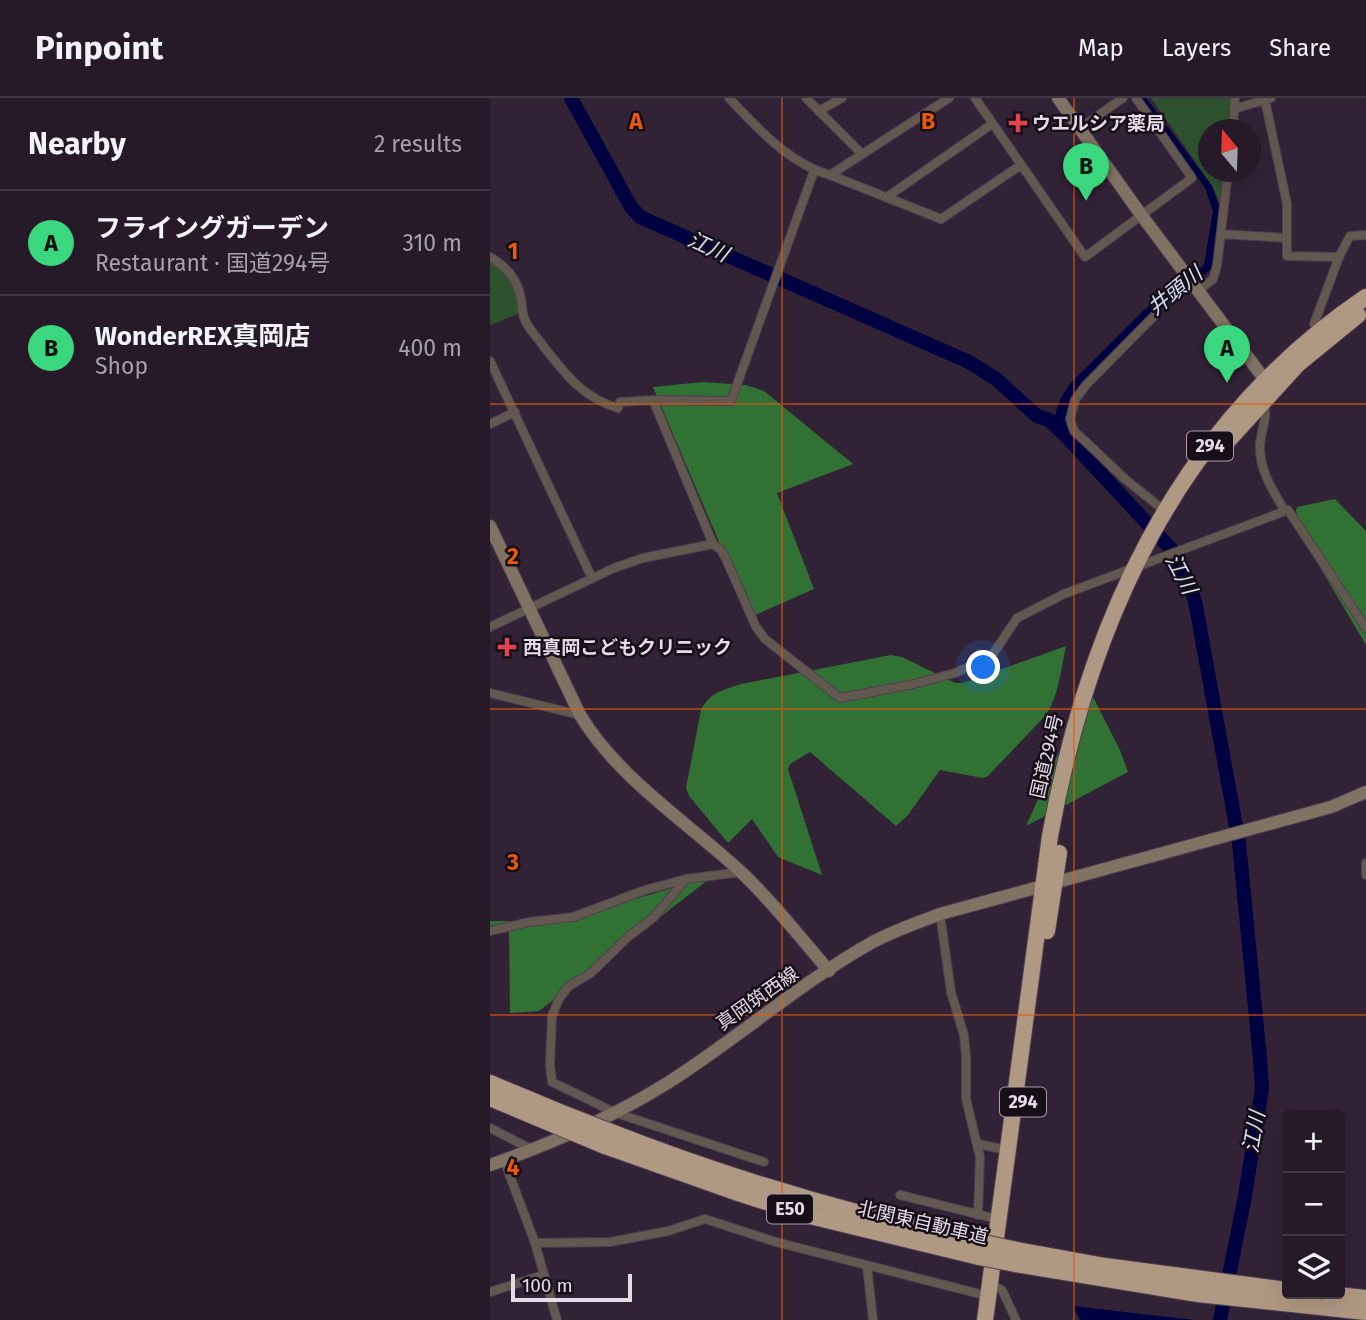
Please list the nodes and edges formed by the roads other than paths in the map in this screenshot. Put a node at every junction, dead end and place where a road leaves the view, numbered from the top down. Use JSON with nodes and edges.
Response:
{"nodes":[{"id":1,"x":729,"y":98,"type":"edge"},
{"id":2,"x":806,"y":98,"type":"edge"},
{"id":3,"x":842,"y":98,"type":"edge"},
{"id":4,"x":949,"y":98,"type":"edge"},
{"id":5,"x":975,"y":98,"type":"edge"},
{"id":6,"x":1058,"y":98,"type":"edge"},
{"id":7,"x":1122,"y":98,"type":"edge"},
{"id":8,"x":1136,"y":98,"type":"edge"},
{"id":9,"x":1234,"y":98,"type":"edge"},
{"id":10,"x":1268,"y":99,"type":"edge"},
{"id":11,"x":1234,"y":109,"type":"junction"},
{"id":12,"x":820,"y":111,"type":"junction"},
{"id":13,"x":1234,"y":119,"type":"edge"},
{"id":14,"x":992,"y":124,"type":"junction"},
{"id":15,"x":1079,"y":129,"type":"junction"},
{"id":16,"x":862,"y":154,"type":"junction"},
{"id":17,"x":1021,"y":165,"type":"junction"},
{"id":18,"x":814,"y":171,"type":"junction"},
{"id":19,"x":830,"y":175,"type":"junction"},
{"id":20,"x":1227,"y":182,"type":"edge"},
{"id":21,"x":887,"y":197,"type":"junction"},
{"id":22,"x":1142,"y":216,"type":"junction"},
{"id":23,"x":1220,"y":234,"type":"junction"},
{"id":24,"x":1366,"y":235,"type":"edge"},
{"id":25,"x":1287,"y":238,"type":"junction"},
{"id":26,"x":490,"y":257,"type":"edge"},
{"id":27,"x":1339,"y":257,"type":"junction"},
{"id":28,"x":1196,"y":289,"type":"junction"},
{"id":29,"x":1366,"y":297,"type":"edge"},
{"id":30,"x":1366,"y":310,"type":"edge"},
{"id":31,"x":1155,"y":316,"type":"dead end"},
{"id":32,"x":1320,"y":331,"type":"junction"},
{"id":33,"x":490,"y":361,"type":"edge"},
{"id":34,"x":1267,"y":390,"type":"junction"},
{"id":35,"x":653,"y":400,"type":"junction"},
{"id":36,"x":515,"y":412,"type":"junction"},
{"id":37,"x":490,"y":424,"type":"edge"},
{"id":38,"x":1286,"y":511,"type":"junction"},
{"id":39,"x":1165,"y":516,"type":"junction"},
{"id":40,"x":490,"y":526,"type":"edge"},
{"id":41,"x":713,"y":544,"type":"junction"},
{"id":42,"x":1157,"y":547,"type":"junction"},
{"id":43,"x":1139,"y":567,"type":"junction"},
{"id":44,"x":593,"y":578,"type":"junction"},
{"id":45,"x":529,"y":608,"type":"junction"},
{"id":46,"x":490,"y":627,"type":"edge"},
{"id":47,"x":1366,"y":628,"type":"edge"},
{"id":48,"x":490,"y":693,"type":"edge"},
{"id":49,"x":580,"y":715,"type":"junction"},
{"id":50,"x":1366,"y":792,"type":"edge"},
{"id":51,"x":1366,"y":863,"type":"edge"},
{"id":52,"x":741,"y":872,"type":"junction"},
{"id":53,"x":1366,"y":875,"type":"edge"},
{"id":54,"x":685,"y":879,"type":"junction"},
{"id":55,"x":1048,"y":885,"type":"junction"},
{"id":56,"x":940,"y":914,"type":"junction"},
{"id":57,"x":490,"y":931,"type":"edge"},
{"id":58,"x":829,"y":971,"type":"junction"},
{"id":59,"x":490,"y":1083,"type":"edge"},
{"id":60,"x":490,"y":1098,"type":"edge"},
{"id":61,"x":616,"y":1113,"type":"junction"},
{"id":62,"x":559,"y":1119,"type":"junction"},
{"id":63,"x":490,"y":1128,"type":"edge"},
{"id":64,"x":978,"y":1144,"type":"junction"},
{"id":65,"x":533,"y":1150,"type":"junction"},
{"id":66,"x":1007,"y":1150,"type":"junction"},
{"id":67,"x":504,"y":1160,"type":"junction"},
{"id":68,"x":764,"y":1162,"type":"dead end"},
{"id":69,"x":490,"y":1165,"type":"edge"},
{"id":70,"x":900,"y":1195,"type":"dead end"},
{"id":71,"x":978,"y":1215,"type":"junction"},
{"id":72,"x":997,"y":1219,"type":"junction"},
{"id":73,"x":535,"y":1243,"type":"junction"},
{"id":74,"x":867,"y":1266,"type":"junction"},
{"id":75,"x":543,"y":1275,"type":"junction"},
{"id":76,"x":991,"y":1289,"type":"junction"},
{"id":77,"x":1282,"y":1290,"type":"edge"},
{"id":78,"x":490,"y":1292,"type":"edge"},
{"id":79,"x":1248,"y":1293,"type":"junction"},
{"id":80,"x":1345,"y":1296,"type":"edge"},
{"id":81,"x":1366,"y":1298,"type":"edge"},
{"id":82,"x":1366,"y":1312,"type":"edge"},
{"id":83,"x":557,"y":1320,"type":"edge"},
{"id":84,"x":873,"y":1320,"type":"edge"},
{"id":85,"x":985,"y":1320,"type":"edge"},
{"id":86,"x":993,"y":1320,"type":"edge"},
{"id":87,"x":1016,"y":1320,"type":"edge"}],
"edges":[{"from":1,"to":18,"type":"street"},
{"from":2,"to":12,"type":"street"},
{"from":3,"to":12,"type":"street"},
{"from":4,"to":16,"type":"street"},
{"from":5,"to":14,"type":"street"},
{"from":6,"to":15,"type":"street"},
{"from":7,"to":15,"type":"street"},
{"from":8,"to":22,"type":"street"},
{"from":9,"to":11,"type":"street"},
{"from":10,"to":11,"type":"street"},
{"from":10,"to":25,"type":"street"},
{"from":11,"to":13,"type":"street"},
{"from":12,"to":16,"type":"street"},
{"from":14,"to":17,"type":"street"},
{"from":14,"to":21,"type":"street"},
{"from":15,"to":22,"type":"street"},
{"from":16,"to":19,"type":"street"},
{"from":17,"to":21,"type":"street"},
{"from":17,"to":22,"type":"street"},
{"from":18,"to":19,"type":"street"},
{"from":18,"to":35,"type":"street"},
{"from":19,"to":21,"type":"street"},
{"from":20,"to":23,"type":"street"},
{"from":22,"to":28,"type":"street"},
{"from":23,"to":25,"type":"street"},
{"from":23,"to":28,"type":"street"},
{"from":24,"to":27,"type":"street"},
{"from":25,"to":27,"type":"street"},
{"from":26,"to":35,"type":"street"},
{"from":27,"to":32,"type":"street"},
{"from":28,"to":34,"type":"street"},
{"from":29,"to":32,"type":"highway","name":"国道294号","number":"294"},
{"from":30,"to":34,"type":"highway","name":"国道294号","number":"294"},
{"from":31,"to":39,"type":"street"},
{"from":32,"to":34,"type":"highway","name":"国道294号","number":"294"},
{"from":33,"to":36,"type":"street"},
{"from":34,"to":38,"type":"street"},
{"from":34,"to":39,"type":"highway","name":"国道294号","number":"294"},
{"from":35,"to":41,"type":"street"},
{"from":36,"to":37,"type":"street"},
{"from":36,"to":44,"type":"street"},
{"from":38,"to":42,"type":"street"},
{"from":38,"to":47,"type":"street"},
{"from":39,"to":42,"type":"highway","name":"国道294号","number":"294"},
{"from":40,"to":45,"type":"street"},
{"from":41,"to":43,"type":"street"},
{"from":41,"to":44,"type":"street"},
{"from":42,"to":43,"type":"highway","name":"国道294号","number":"294"},
{"from":42,"to":43,"type":"street"},
{"from":43,"to":55,"type":"highway","name":"国道294号","number":"294"},
{"from":44,"to":45,"type":"street"},
{"from":45,"to":46,"type":"street"},
{"from":45,"to":49,"type":"street"},
{"from":48,"to":49,"type":"street"},
{"from":49,"to":52,"type":"street"},
{"from":50,"to":55,"type":"street","name":"真岡筑西線"},
{"from":51,"to":53,"type":"street"},
{"from":52,"to":54,"type":"street"},
{"from":52,"to":58,"type":"street"},
{"from":54,"to":57,"type":"street"},
{"from":54,"to":61,"type":"street"},
{"from":55,"to":56,"type":"street","name":"真岡筑西線"},
{"from":55,"to":66,"type":"highway","name":"国道294号","number":"294"},
{"from":55,"to":76,"type":"highway","name":"国道294号","number":"294"},
{"from":56,"to":58,"type":"street","name":"真岡筑西線"},
{"from":56,"to":64,"type":"street"},
{"from":58,"to":61,"type":"street","name":"真岡筑西線"},
{"from":59,"to":62,"type":"highway","name":"北関東自動車道","number":"E50"},
{"from":60,"to":62,"type":"highway","name":"北関東自動車道","number":"E50"},
{"from":61,"to":65,"type":"street","name":"真岡筑西線"},
{"from":61,"to":68,"type":"street"},
{"from":62,"to":79,"type":"highway","name":"北関東自動車道","number":"E50","bridge":true},
{"from":63,"to":65,"type":"street"},
{"from":64,"to":66,"type":"street"},
{"from":64,"to":71,"type":"street"},
{"from":65,"to":67,"type":"street","name":"真岡筑西線"},
{"from":66,"to":72,"type":"highway","name":"国道294号","number":"294"},
{"from":67,"to":69,"type":"street","name":"真岡筑西線"},
{"from":67,"to":73,"type":"street"},
{"from":70,"to":71,"type":"street"},
{"from":71,"to":72,"type":"street"},
{"from":72,"to":76,"type":"highway","name":"国道294号","number":"294"},
{"from":73,"to":74,"type":"street"},
{"from":73,"to":75,"type":"street"},
{"from":74,"to":76,"type":"street"},
{"from":74,"to":84,"type":"street"},
{"from":75,"to":78,"type":"street"},
{"from":75,"to":83,"type":"street"},
{"from":76,"to":85,"type":"highway","name":"国道294号","number":"294"},
{"from":76,"to":86,"type":"highway","name":"国道294号","number":"294"},
{"from":76,"to":87,"type":"street"},
{"from":77,"to":79,"type":"highway","name":"北関東自動車道","number":"E50"},
{"from":79,"to":82,"type":"highway","name":"北関東自動車道","number":"E50"},
{"from":80,"to":81,"type":"highway"}]}
